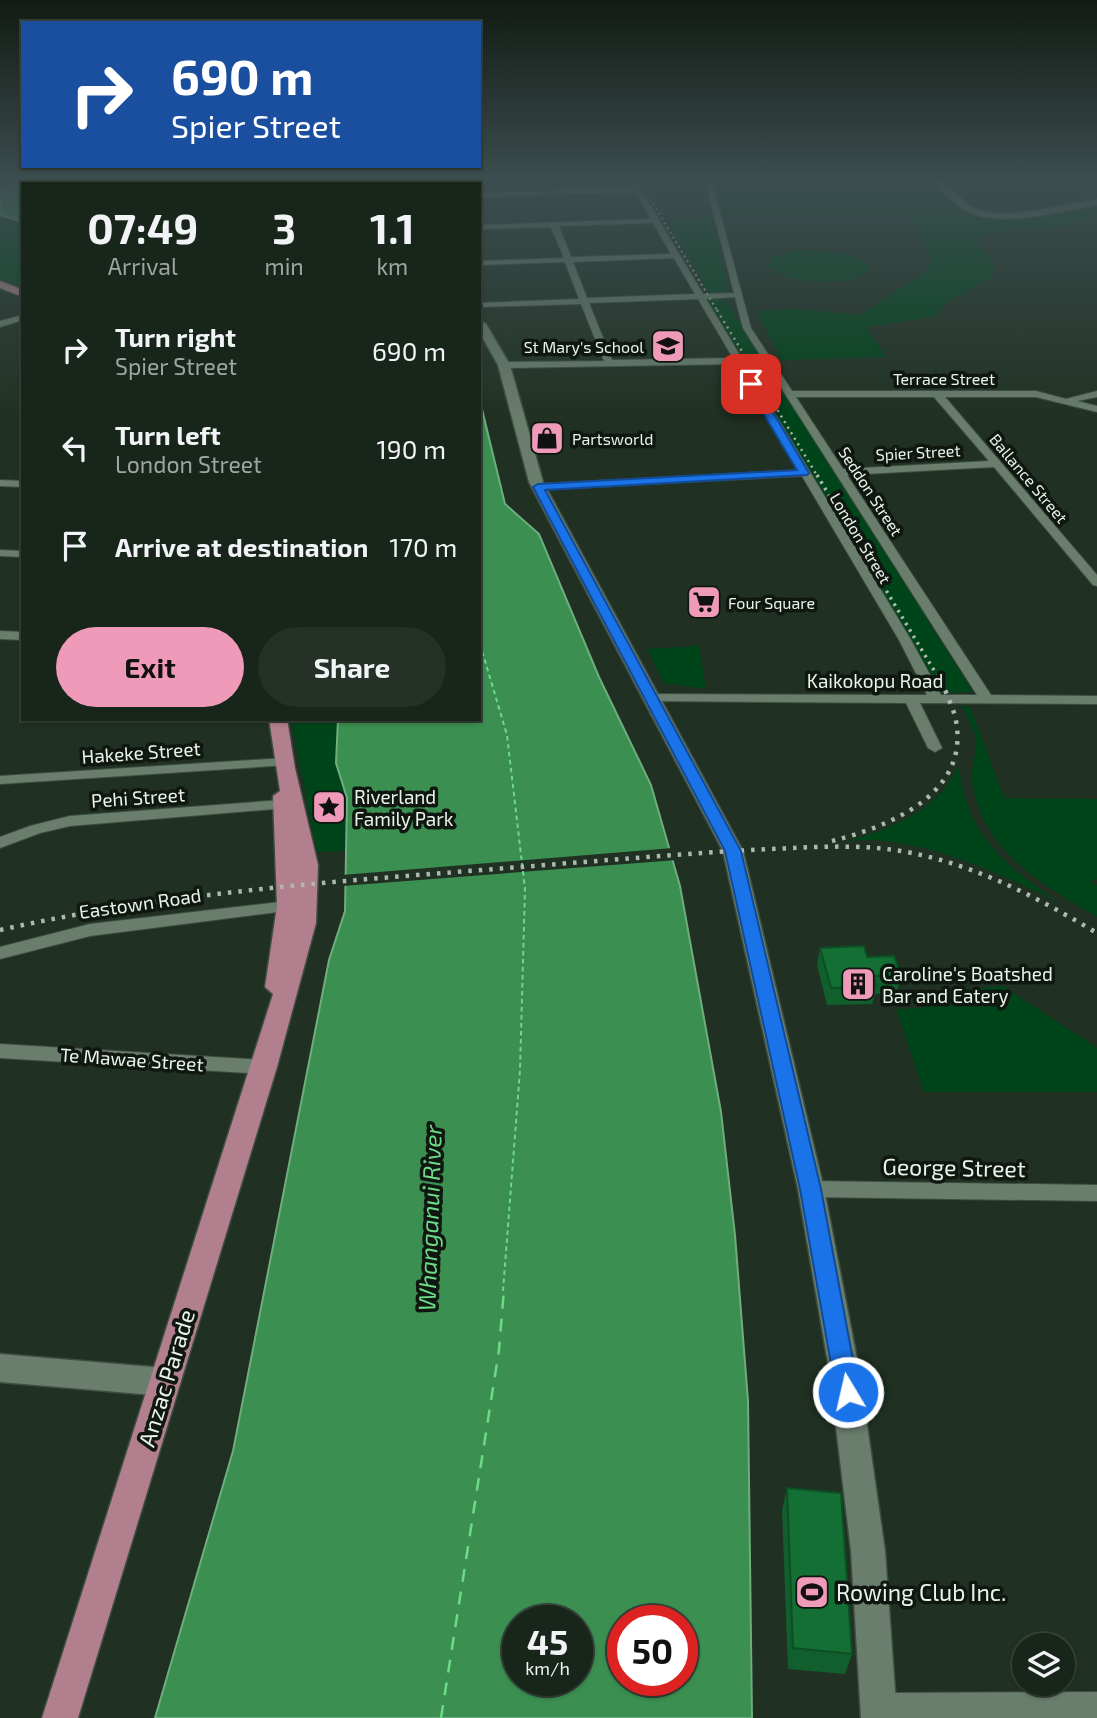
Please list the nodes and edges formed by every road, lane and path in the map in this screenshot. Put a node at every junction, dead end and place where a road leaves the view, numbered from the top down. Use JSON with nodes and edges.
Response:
{"nodes":[{"id":1,"x":564,"y":260,"type":"edge"},
{"id":2,"x":569,"y":260,"type":"edge"},
{"id":3,"x":678,"y":260,"type":"edge"},
{"id":4,"x":728,"y":260,"type":"edge"},
{"id":5,"x":481,"y":263,"type":"edge"},
{"id":6,"x":0,"y":285,"type":"edge"},
{"id":7,"x":21,"y":293,"type":"edge"},
{"id":8,"x":736,"y":295,"type":"junction"},
{"id":9,"x":699,"y":296,"type":"junction"},
{"id":10,"x":584,"y":301,"type":"junction"},
{"id":11,"x":481,"y":305,"type":"edge"},
{"id":12,"x":21,"y":318,"type":"edge"},
{"id":13,"x":0,"y":324,"type":"edge"},
{"id":14,"x":481,"y":326,"type":"edge"},
{"id":15,"x":738,"y":361,"type":"junction"},
{"id":16,"x":609,"y":363,"type":"junction"},
{"id":17,"x":504,"y":365,"type":"junction"},
{"id":18,"x":791,"y":394,"type":"junction"},
{"id":19,"x":937,"y":394,"type":"junction"},
{"id":20,"x":1097,"y":394,"type":"edge"},
{"id":21,"x":1068,"y":400,"type":"junction"},
{"id":22,"x":1097,"y":409,"type":"edge"},
{"id":23,"x":997,"y":464,"type":"junction"},
{"id":24,"x":840,"y":472,"type":"junction"},
{"id":25,"x":804,"y":473,"type":"junction"},
{"id":26,"x":0,"y":483,"type":"edge"},
{"id":27,"x":21,"y":484,"type":"edge"},
{"id":28,"x":538,"y":487,"type":"junction"},
{"id":29,"x":0,"y":553,"type":"edge"},
{"id":30,"x":21,"y":554,"type":"edge"},
{"id":31,"x":1097,"y":582,"type":"edge"},
{"id":32,"x":0,"y":635,"type":"edge"},
{"id":33,"x":21,"y":636,"type":"edge"},
{"id":34,"x":653,"y":698,"type":"junction"},
{"id":35,"x":911,"y":699,"type":"junction"},
{"id":36,"x":936,"y":699,"type":"junction"},
{"id":37,"x":987,"y":700,"type":"junction"},
{"id":38,"x":1094,"y":700,"type":"edge"},
{"id":39,"x":1097,"y":714,"type":"edge"},
{"id":40,"x":278,"y":721,"type":"edge"},
{"id":41,"x":935,"y":748,"type":"dead end"},
{"id":42,"x":284,"y":765,"type":"junction"},
{"id":43,"x":0,"y":780,"type":"edge"},
{"id":44,"x":282,"y":805,"type":"junction"},
{"id":45,"x":0,"y":843,"type":"edge"},
{"id":46,"x":288,"y":906,"type":"junction"},
{"id":47,"x":0,"y":953,"type":"edge"},
{"id":48,"x":271,"y":1038,"type":"junction"},
{"id":49,"x":0,"y":1051,"type":"edge"},
{"id":50,"x":265,"y":1068,"type":"junction"},
{"id":51,"x":811,"y":1189,"type":"junction"},
{"id":52,"x":1097,"y":1193,"type":"edge"},
{"id":53,"x":0,"y":1368,"type":"edge"},
{"id":54,"x":165,"y":1382,"type":"junction"},
{"id":55,"x":1097,"y":1706,"type":"edge"},
{"id":56,"x":879,"y":1712,"type":"edge"},
{"id":57,"x":60,"y":1718,"type":"edge"}],
"edges":[{"from":1,"to":5,"type":"street"},
{"from":2,"to":10,"type":"street"},
{"from":3,"to":9,"type":"street","name":"London Street"},
{"from":4,"to":8,"type":"street","name":"Seddon Street"},
{"from":6,"to":7,"type":"main road"},
{"from":8,"to":9,"type":"street"},
{"from":8,"to":18,"type":"street","name":"Seddon Street"},
{"from":9,"to":10,"type":"street"},
{"from":9,"to":15,"type":"street","name":"London Street"},
{"from":10,"to":11,"type":"street"},
{"from":10,"to":16,"type":"street"},
{"from":12,"to":13,"type":"street"},
{"from":14,"to":17,"type":"main road"},
{"from":15,"to":16,"type":"street"},
{"from":15,"to":25,"type":"street","name":"London Street"},
{"from":16,"to":17,"type":"street"},
{"from":17,"to":28,"type":"main road"},
{"from":18,"to":19,"type":"street","name":"Terrace Street"},
{"from":18,"to":24,"type":"street","name":"Seddon Street"},
{"from":19,"to":21,"type":"street","name":"Terrace Street"},
{"from":19,"to":23,"type":"street","name":"Ballance Street"},
{"from":20,"to":21,"type":"street"},
{"from":21,"to":22,"type":"street","name":"Terrace Street"},
{"from":23,"to":24,"type":"street","name":"Spier Street"},
{"from":23,"to":31,"type":"street","name":"Ballance Street"},
{"from":24,"to":37,"type":"street","name":"Seddon Street"},
{"from":25,"to":28,"type":"street"},
{"from":25,"to":36,"type":"street","name":"London Street"},
{"from":26,"to":27,"type":"street"},
{"from":28,"to":34,"type":"main road"},
{"from":29,"to":30,"type":"street"},
{"from":32,"to":33,"type":"street"},
{"from":34,"to":35,"type":"street","name":"Kaikokopu Road"},
{"from":34,"to":51,"type":"main road"},
{"from":35,"to":36,"type":"street","name":"Kaikokopu Road"},
{"from":35,"to":41,"type":"street"},
{"from":36,"to":37,"type":"street","name":"Kaikokopu Road"},
{"from":37,"to":38,"type":"street","name":"Kaikokopu Road"},
{"from":38,"to":39,"type":"street"},
{"from":40,"to":42,"type":"main road","name":"Anzac Parade"},
{"from":42,"to":43,"type":"street","name":"Hakeke Street"},
{"from":42,"to":44,"type":"main road","name":"Anzac Parade"},
{"from":42,"to":48,"type":"main road","name":"Anzac Parade"},
{"from":44,"to":45,"type":"street","name":"Pehi Street"},
{"from":44,"to":46,"type":"main road","name":"Anzac Parade"},
{"from":46,"to":47,"type":"street","name":"Eastown Road"},
{"from":46,"to":48,"type":"main road","name":"Anzac Parade"},
{"from":48,"to":50,"type":"main road","name":"Anzac Parade"},
{"from":49,"to":50,"type":"street","name":"Te Mawae Street"},
{"from":50,"to":54,"type":"main road","name":"Anzac Parade"},
{"from":51,"to":52,"type":"street","name":"George Street"},
{"from":51,"to":56,"type":"main road"},
{"from":53,"to":54,"type":"main road"},
{"from":54,"to":57,"type":"main road","name":"Anzac Parade"},
{"from":55,"to":56,"type":"street"}]}
